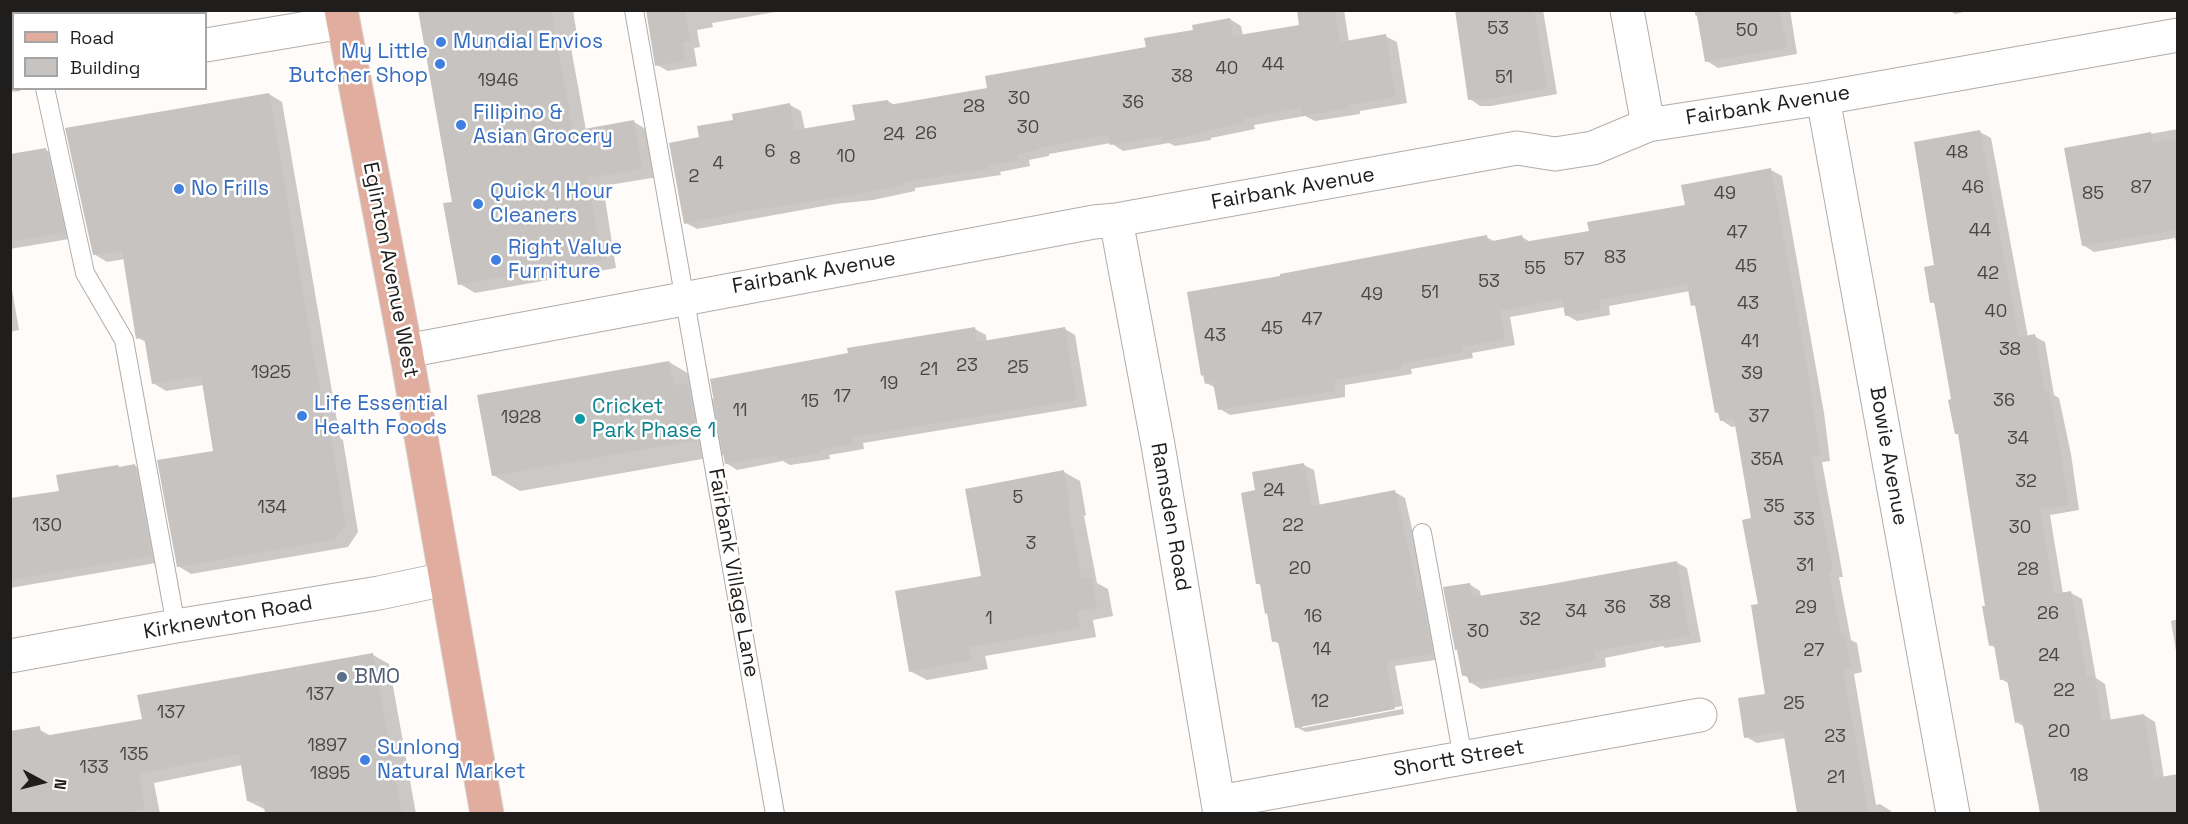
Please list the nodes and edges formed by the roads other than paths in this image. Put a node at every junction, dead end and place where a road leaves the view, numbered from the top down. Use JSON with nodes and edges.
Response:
{"nodes":[{"id":1,"x":634,"y":10,"type":"edge"},
{"id":2,"x":1627,"y":10,"type":"edge"},
{"id":3,"x":342,"y":16,"type":"edge"},
{"id":4,"x":2178,"y":35,"type":"edge"},
{"id":5,"x":207,"y":45,"type":"edge"},
{"id":6,"x":45,"y":90,"type":"edge"},
{"id":7,"x":1823,"y":98,"type":"junction"},
{"id":8,"x":1648,"y":125,"type":"junction"},
{"id":9,"x":1116,"y":220,"type":"junction"},
{"id":10,"x":686,"y":297,"type":"junction"},
{"id":11,"x":406,"y":351,"type":"junction"},
{"id":12,"x":1422,"y":533,"type":"dead end"},
{"id":13,"x":445,"y":579,"type":"junction"},
{"id":14,"x":176,"y":626,"type":"junction"},
{"id":15,"x":10,"y":656,"type":"edge"},
{"id":16,"x":1700,"y":716,"type":"dead end"},
{"id":17,"x":1463,"y":758,"type":"junction"},
{"id":18,"x":1220,"y":808,"type":"edge"},
{"id":19,"x":487,"y":813,"type":"edge"},
{"id":20,"x":775,"y":813,"type":"edge"},
{"id":21,"x":1953,"y":813,"type":"edge"}],
"edges":[{"from":1,"to":10,"type":"lane","name":"Fairbank Village Lane"},
{"from":2,"to":8,"type":"street"},
{"from":3,"to":5,"type":"street"},
{"from":3,"to":11,"type":"main road","name":"Eglinton Avenue West"},
{"from":4,"to":7,"type":"street","name":"Fairbank Avenue"},
{"from":6,"to":14,"type":"lane"},
{"from":7,"to":8,"type":"street","name":"Fairbank Avenue"},
{"from":7,"to":21,"type":"street","name":"Bowie Avenue"},
{"from":8,"to":9,"type":"street","name":"Fairbank Avenue"},
{"from":9,"to":10,"type":"street","name":"Fairbank Avenue"},
{"from":9,"to":18,"type":"street","name":"Ramsden Road"},
{"from":10,"to":11,"type":"street","name":"Fairbank Avenue"},
{"from":10,"to":20,"type":"lane","name":"Fairbank Village Lane"},
{"from":11,"to":13,"type":"main road","name":"Eglinton Avenue West"},
{"from":12,"to":17,"type":"lane"},
{"from":13,"to":14,"type":"street","name":"Kirknewton Road"},
{"from":13,"to":19,"type":"main road","name":"Eglinton Avenue West"},
{"from":14,"to":15,"type":"street","name":"Kirknewton Road"},
{"from":16,"to":17,"type":"street","name":"Shortt Street"},
{"from":17,"to":18,"type":"street","name":"Shortt Street"}]}
